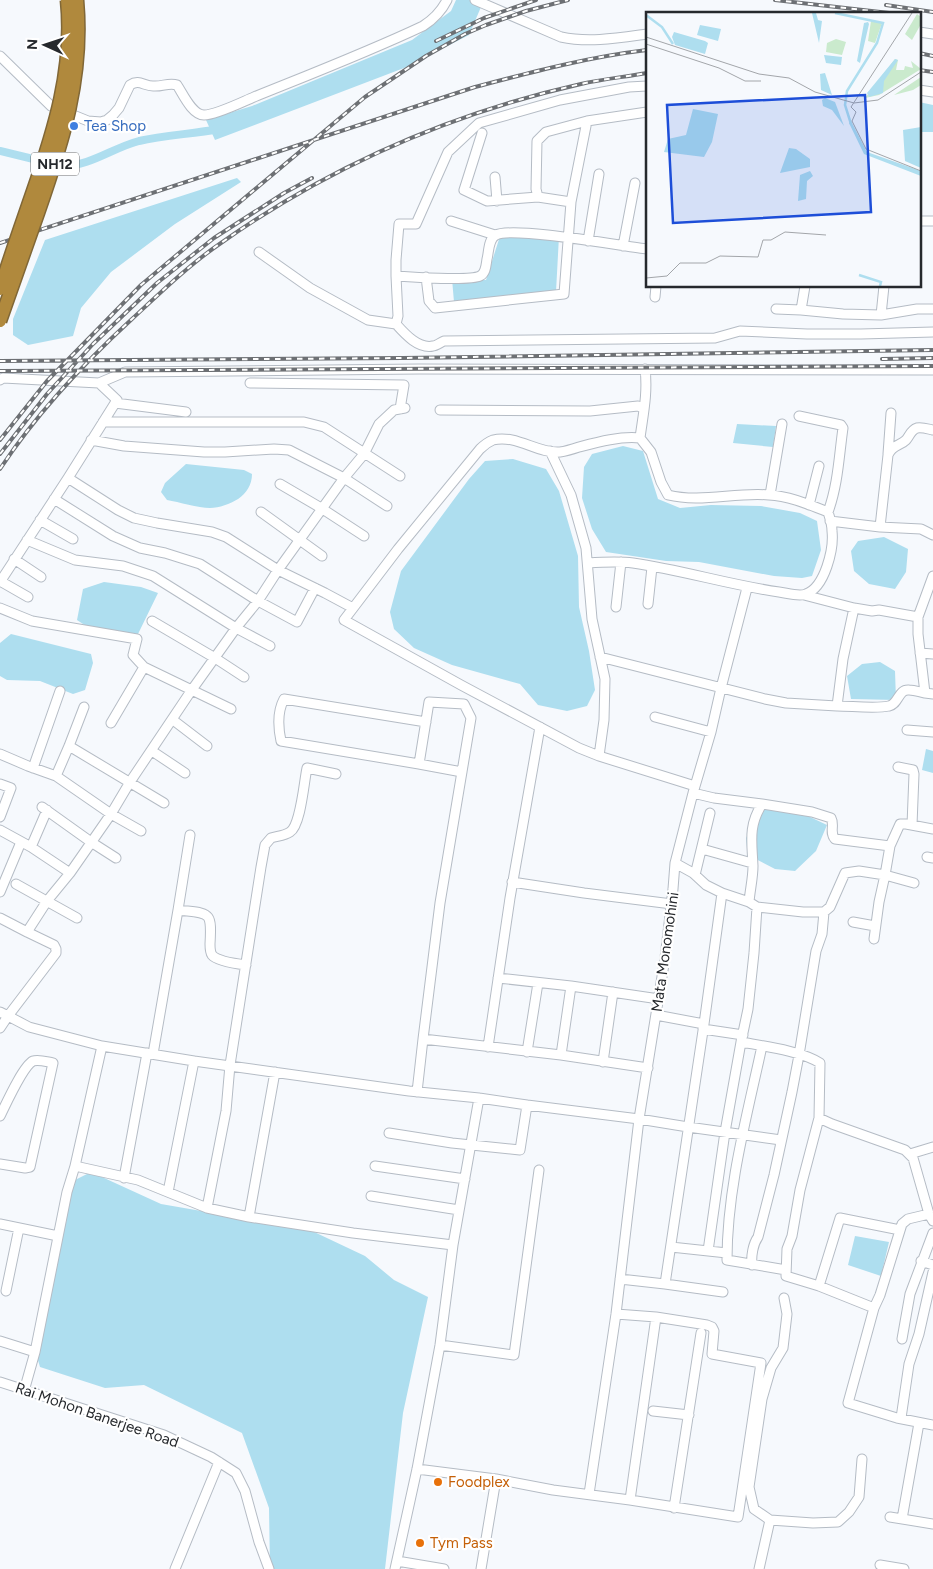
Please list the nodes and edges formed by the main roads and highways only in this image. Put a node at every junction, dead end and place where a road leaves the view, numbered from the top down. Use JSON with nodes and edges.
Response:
{"nodes":[{"id":1,"x":67,"y":0,"type":"edge"},
{"id":2,"x":78,"y":0,"type":"edge"},
{"id":3,"x":0,"y":289,"type":"edge"},
{"id":4,"x":0,"y":321,"type":"edge"}],
"edges":[{"from":1,"to":3,"type":"highway","number":"NH12","bridge":true},
{"from":2,"to":4,"type":"highway","number":"NH12","bridge":true}]}
